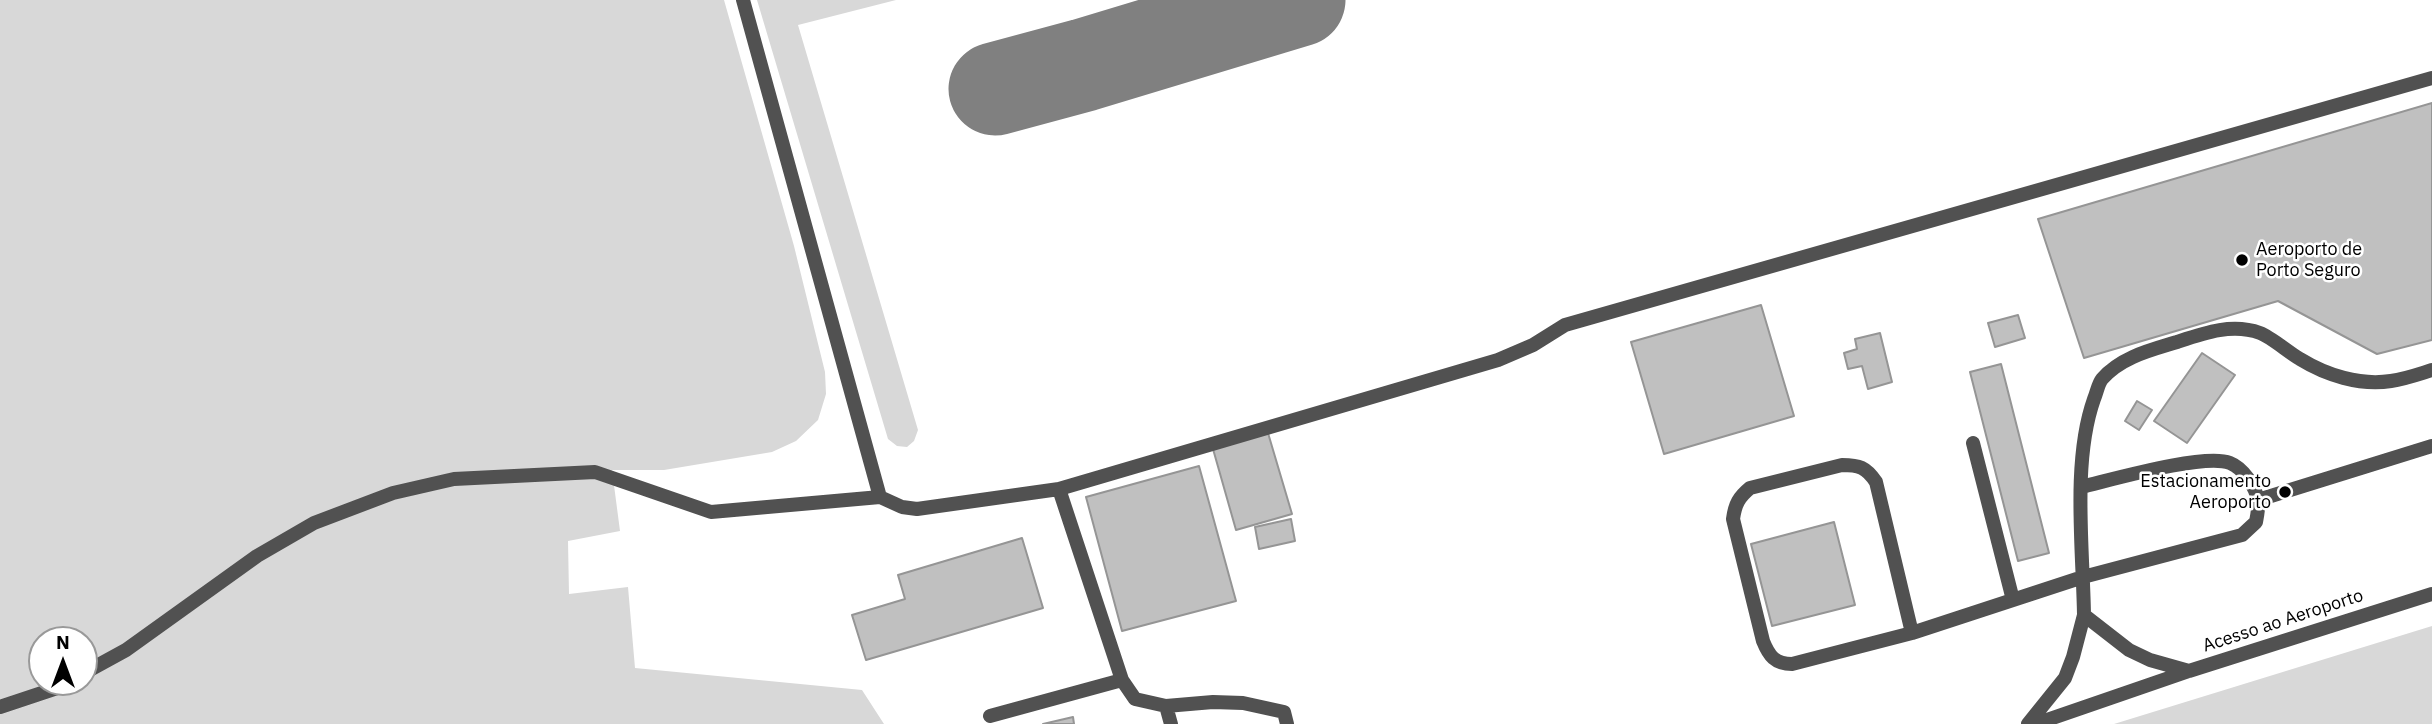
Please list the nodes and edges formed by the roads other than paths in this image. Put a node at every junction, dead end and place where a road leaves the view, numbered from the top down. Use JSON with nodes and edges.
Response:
{"nodes":[{"id":1,"x":743,"y":0,"type":"edge"},
{"id":2,"x":2432,"y":78,"type":"edge"},
{"id":3,"x":2432,"y":370,"type":"edge"},
{"id":4,"x":1973,"y":443,"type":"dead end"},
{"id":5,"x":2432,"y":446,"type":"edge"},
{"id":6,"x":2081,"y":487,"type":"junction"},
{"id":7,"x":1059,"y":489,"type":"junction"},
{"id":8,"x":880,"y":496,"type":"junction"},
{"id":9,"x":2258,"y":500,"type":"junction"},
{"id":10,"x":2083,"y":577,"type":"junction"},
{"id":11,"x":2432,"y":594,"type":"edge"},
{"id":12,"x":2013,"y":600,"type":"junction"},
{"id":13,"x":2084,"y":615,"type":"junction"},
{"id":14,"x":1912,"y":633,"type":"junction"},
{"id":15,"x":98,"y":665,"type":"edge"},
{"id":16,"x":2189,"y":671,"type":"junction"},
{"id":17,"x":1122,"y":680,"type":"junction"},
{"id":18,"x":33,"y":696,"type":"edge"},
{"id":19,"x":1166,"y":706,"type":"junction"},
{"id":20,"x":0,"y":707,"type":"edge"},
{"id":21,"x":990,"y":716,"type":"dead end"},
{"id":22,"x":1171,"y":724,"type":"edge"},
{"id":23,"x":1287,"y":724,"type":"edge"},
{"id":24,"x":2028,"y":724,"type":"edge"},
{"id":25,"x":2035,"y":724,"type":"edge"}],
"edges":[{"from":1,"to":8,"type":"lane"},
{"from":2,"to":7,"type":"lane"},
{"from":3,"to":6,"type":"lane"},
{"from":4,"to":12,"type":"lane"},
{"from":5,"to":9,"type":"lane"},
{"from":6,"to":9,"type":"lane"},
{"from":6,"to":10,"type":"lane"},
{"from":7,"to":8,"type":"lane"},
{"from":7,"to":17,"type":"lane"},
{"from":8,"to":15,"type":"lane"},
{"from":9,"to":10,"type":"lane"},
{"from":10,"to":12,"type":"lane"},
{"from":10,"to":13,"type":"lane"},
{"from":11,"to":16,"type":"lane","name":"Acesso ao Aeroporto"},
{"from":12,"to":14,"type":"lane"},
{"from":13,"to":16,"type":"lane","name":"Acesso ao Aeroporto"},
{"from":13,"to":24,"type":"lane"},
{"from":14,"to":14,"type":"lane"},
{"from":16,"to":25,"type":"lane"},
{"from":17,"to":19,"type":"lane"},
{"from":17,"to":21,"type":"lane"},
{"from":18,"to":20,"type":"lane"},
{"from":19,"to":22,"type":"lane"},
{"from":19,"to":23,"type":"lane"}]}
